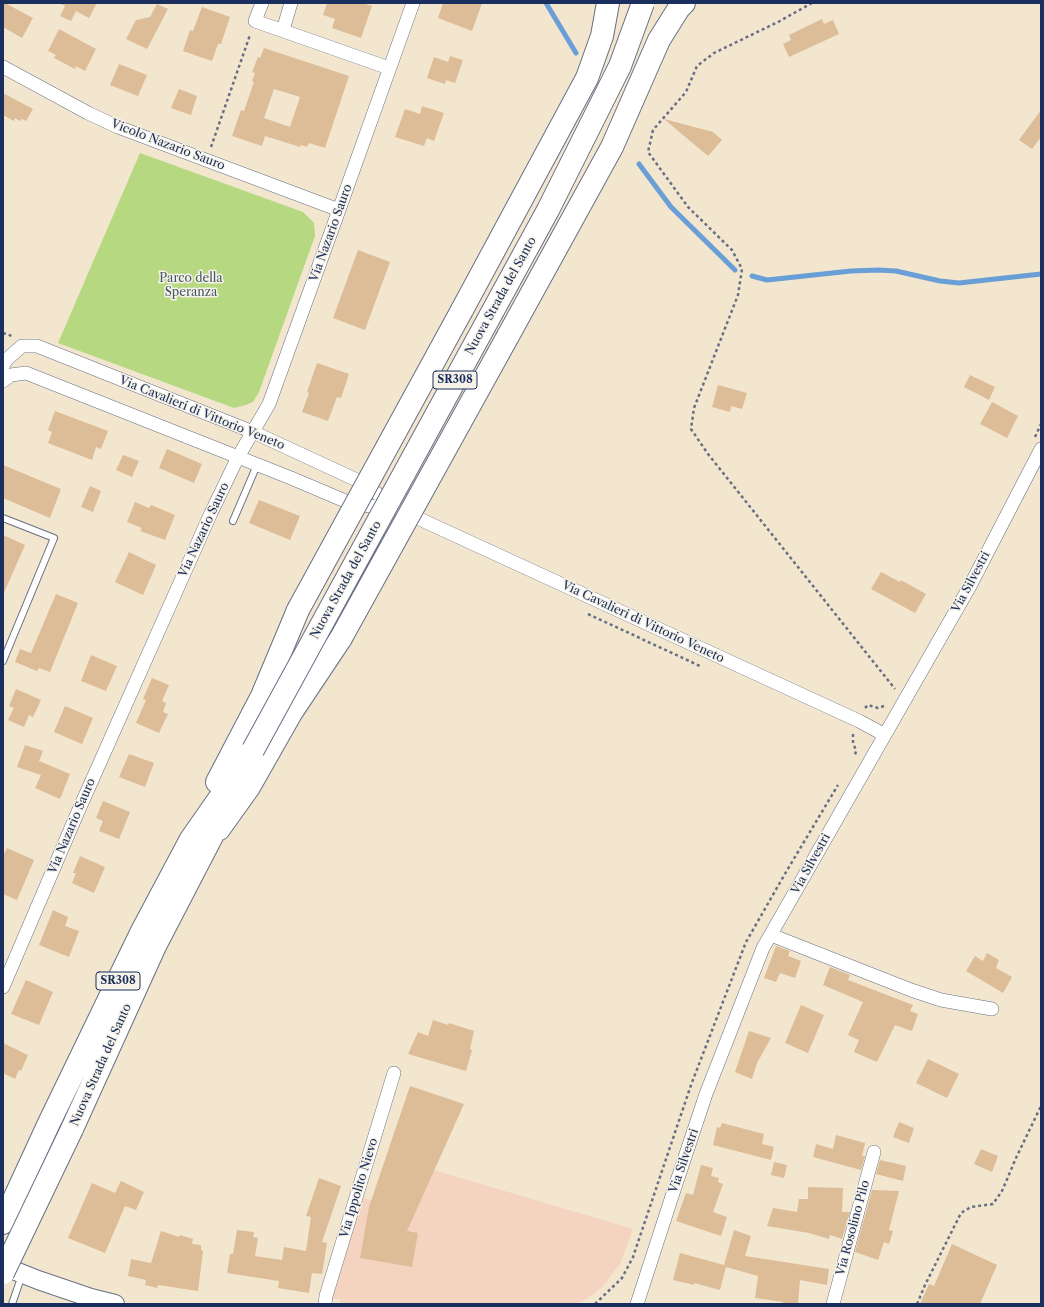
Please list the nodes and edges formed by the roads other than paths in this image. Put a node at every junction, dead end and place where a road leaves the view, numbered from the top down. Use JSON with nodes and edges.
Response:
{"nodes":[{"id":1,"x":262,"y":3,"type":"edge"},
{"id":2,"x":292,"y":3,"type":"edge"},
{"id":3,"x":413,"y":3,"type":"edge"},
{"id":4,"x":608,"y":3,"type":"edge"},
{"id":5,"x":643,"y":3,"type":"edge"},
{"id":6,"x":684,"y":3,"type":"edge"},
{"id":7,"x":282,"y":30,"type":"junction"},
{"id":8,"x":3,"y":67,"type":"edge"},
{"id":9,"x":389,"y":68,"type":"junction"},
{"id":10,"x":340,"y":210,"type":"junction"},
{"id":11,"x":3,"y":366,"type":"edge"},
{"id":12,"x":3,"y":381,"type":"edge"},
{"id":13,"x":253,"y":432,"type":"junction"},
{"id":14,"x":1041,"y":449,"type":"edge"},
{"id":15,"x":238,"y":457,"type":"junction"},
{"id":16,"x":257,"y":465,"type":"junction"},
{"id":17,"x":400,"y":510,"type":"junction"},
{"id":18,"x":3,"y":518,"type":"edge"},
{"id":19,"x":233,"y":521,"type":"dead end"},
{"id":20,"x":3,"y":661,"type":"edge"},
{"id":21,"x":885,"y":735,"type":"junction"},
{"id":22,"x":200,"y":841,"type":"junction"},
{"id":23,"x":771,"y":935,"type":"junction"},
{"id":24,"x":3,"y":986,"type":"edge"},
{"id":25,"x":992,"y":1009,"type":"dead end"},
{"id":26,"x":394,"y":1073,"type":"dead end"},
{"id":27,"x":874,"y":1152,"type":"dead end"},
{"id":28,"x":3,"y":1223,"type":"edge"},
{"id":29,"x":3,"y":1266,"type":"edge"},
{"id":30,"x":13,"y":1274,"type":"edge"},
{"id":31,"x":12,"y":1304,"type":"edge"},
{"id":32,"x":115,"y":1304,"type":"edge"},
{"id":33,"x":325,"y":1304,"type":"edge"},
{"id":34,"x":638,"y":1304,"type":"edge"},
{"id":35,"x":833,"y":1304,"type":"edge"}],
"edges":[{"from":1,"to":7,"type":"street"},
{"from":2,"to":7,"type":"street"},
{"from":3,"to":9,"type":"street","name":"Via Nazario Sauro"},
{"from":4,"to":22,"type":"highway","bridge":true},
{"from":5,"to":22,"type":"highway","name":"Nuova Strada del Santo","number":"SR308","bridge":true},
{"from":6,"to":22,"type":"highway","bridge":true},
{"from":7,"to":9,"type":"street"},
{"from":8,"to":10,"type":"street","name":"Vicolo Nazario Sauro"},
{"from":9,"to":10,"type":"street","name":"Via Nazario Sauro"},
{"from":10,"to":13,"type":"street","name":"Via Nazario Sauro"},
{"from":11,"to":13,"type":"street","name":"Via Cavalieri di Vittorio Veneto"},
{"from":12,"to":15,"type":"street","name":"Via Cavalieri di Vittorio Veneto"},
{"from":13,"to":15,"type":"street","name":"Via Nazario Sauro"},
{"from":13,"to":17,"type":"street","name":"Via Cavalieri di Vittorio Veneto"},
{"from":14,"to":21,"type":"street","name":"Via Silvestri"},
{"from":15,"to":16,"type":"street","name":"Via Cavalieri di Vittorio Veneto"},
{"from":15,"to":24,"type":"street","name":"Via Nazario Sauro"},
{"from":16,"to":17,"type":"street","name":"Via Cavalieri di Vittorio Veneto"},
{"from":16,"to":19,"type":"lane"},
{"from":17,"to":21,"type":"street","name":"Via Cavalieri di Vittorio Veneto"},
{"from":18,"to":20,"type":"lane"},
{"from":21,"to":23,"type":"street","name":"Via Silvestri"},
{"from":22,"to":28,"type":"highway","name":"Nuova Strada del Santo","number":"SR308"},
{"from":22,"to":30,"type":"highway","name":"Nuova Strada del Santo","number":"SR308","bridge":true},
{"from":23,"to":25,"type":"street"},
{"from":23,"to":34,"type":"street","name":"Via Silvestri"},
{"from":26,"to":33,"type":"street","name":"Via Ippolito Nievo"},
{"from":27,"to":35,"type":"street","name":"Via Rosolino Pilo"},
{"from":29,"to":30,"type":"main road"},
{"from":30,"to":31,"type":"lane"},
{"from":30,"to":32,"type":"main road"}]}
